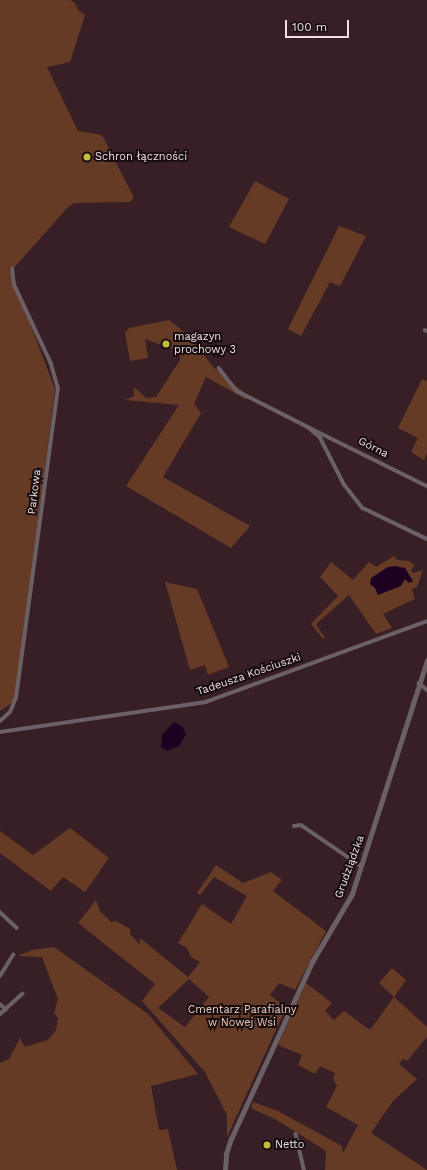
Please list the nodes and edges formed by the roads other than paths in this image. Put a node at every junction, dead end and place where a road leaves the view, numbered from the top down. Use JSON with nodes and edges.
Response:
{"nodes":[{"id":1,"x":12,"y":268,"type":"dead end"},
{"id":2,"x":219,"y":368,"type":"dead end"},
{"id":3,"x":310,"y":428,"type":"junction"},
{"id":4,"x":427,"y":486,"type":"edge"},
{"id":5,"x":427,"y":539,"type":"edge"},
{"id":6,"x":427,"y":621,"type":"edge"},
{"id":7,"x":427,"y":661,"type":"edge"},
{"id":8,"x":419,"y":683,"type":"junction"},
{"id":9,"x":427,"y":690,"type":"edge"},
{"id":10,"x":0,"y":721,"type":"edge"},
{"id":11,"x":0,"y":732,"type":"edge"},
{"id":12,"x":294,"y":826,"type":"dead end"},
{"id":13,"x":361,"y":866,"type":"junction"},
{"id":14,"x":0,"y":912,"type":"edge"},
{"id":15,"x":17,"y":928,"type":"dead end"},
{"id":16,"x":13,"y":955,"type":"dead end"},
{"id":17,"x":0,"y":976,"type":"edge"},
{"id":18,"x":22,"y":994,"type":"dead end"},
{"id":19,"x":0,"y":1004,"type":"edge"},
{"id":20,"x":6,"y":1009,"type":"junction"},
{"id":21,"x":0,"y":1014,"type":"edge"},
{"id":22,"x":296,"y":1134,"type":"dead end"},
{"id":23,"x":225,"y":1170,"type":"edge"},
{"id":24,"x":304,"y":1170,"type":"edge"}],
"edges":[{"from":1,"to":10,"type":"street","name":"Parkowa"},
{"from":2,"to":3,"type":"street","name":"Górna"},
{"from":3,"to":4,"type":"street","name":"Górna"},
{"from":3,"to":5,"type":"street"},
{"from":6,"to":11,"type":"street","name":"Tadeusza Kościuszki"},
{"from":7,"to":8,"type":"street","name":"Grudziądzka"},
{"from":8,"to":9,"type":"street"},
{"from":8,"to":13,"type":"street","name":"Grudziądzka"},
{"from":12,"to":13,"type":"street"},
{"from":13,"to":23,"type":"street","name":"Grudziądzka"},
{"from":14,"to":15,"type":"street"},
{"from":16,"to":17,"type":"street"},
{"from":18,"to":20,"type":"street"},
{"from":19,"to":20,"type":"street"},
{"from":20,"to":21,"type":"street"},
{"from":22,"to":24,"type":"street"}]}
